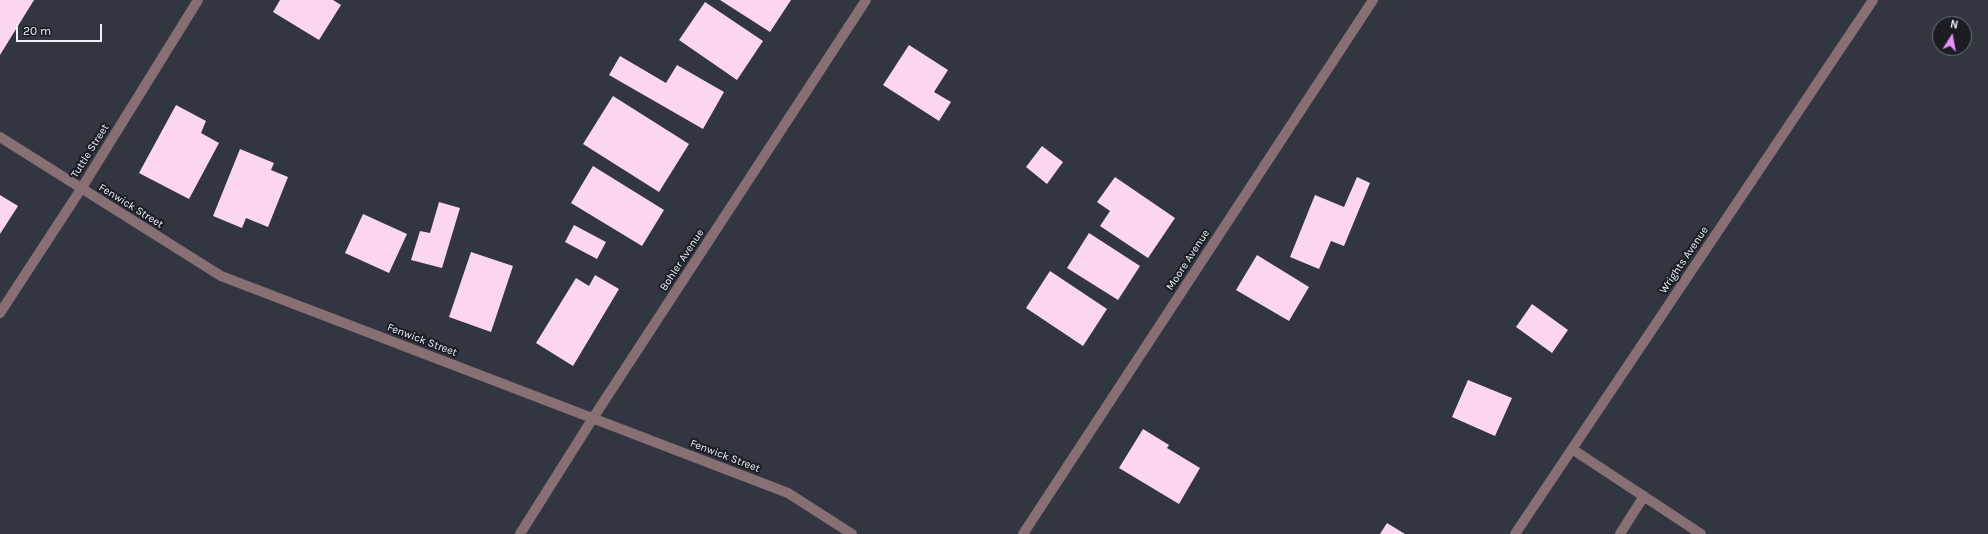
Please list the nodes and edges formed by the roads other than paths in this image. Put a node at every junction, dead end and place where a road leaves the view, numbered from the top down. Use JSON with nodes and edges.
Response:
{"nodes":[{"id":1,"x":198,"y":0,"type":"edge"},
{"id":2,"x":866,"y":0,"type":"edge"},
{"id":3,"x":1373,"y":0,"type":"edge"},
{"id":4,"x":1873,"y":0,"type":"edge"},
{"id":5,"x":0,"y":137,"type":"edge"},
{"id":6,"x":81,"y":189,"type":"junction"},
{"id":7,"x":0,"y":313,"type":"edge"},
{"id":8,"x":593,"y":418,"type":"junction"},
{"id":9,"x":1572,"y":449,"type":"junction"},
{"id":10,"x":1644,"y":496,"type":"junction"},
{"id":11,"x":520,"y":534,"type":"edge"},
{"id":12,"x":852,"y":534,"type":"edge"},
{"id":13,"x":1023,"y":534,"type":"edge"},
{"id":14,"x":1515,"y":534,"type":"edge"},
{"id":15,"x":1620,"y":534,"type":"edge"},
{"id":16,"x":1700,"y":534,"type":"edge"}],
"edges":[{"from":1,"to":6,"type":"street","name":"Tuttle Street"},
{"from":2,"to":8,"type":"street","name":"Bohler Avenue"},
{"from":3,"to":13,"type":"street","name":"Moore Avenue"},
{"from":4,"to":9,"type":"street","name":"Wrights Avenue"},
{"from":5,"to":6,"type":"street","name":"Fenwick Street"},
{"from":6,"to":7,"type":"street","name":"Tuttle Street"},
{"from":6,"to":8,"type":"street","name":"Fenwick Street"},
{"from":8,"to":11,"type":"street","name":"Bohler Avenue"},
{"from":8,"to":12,"type":"street","name":"Fenwick Street"},
{"from":9,"to":10,"type":"street"},
{"from":9,"to":14,"type":"street","name":"Wrights Avenue"},
{"from":10,"to":15,"type":"street"},
{"from":10,"to":16,"type":"street"}]}
